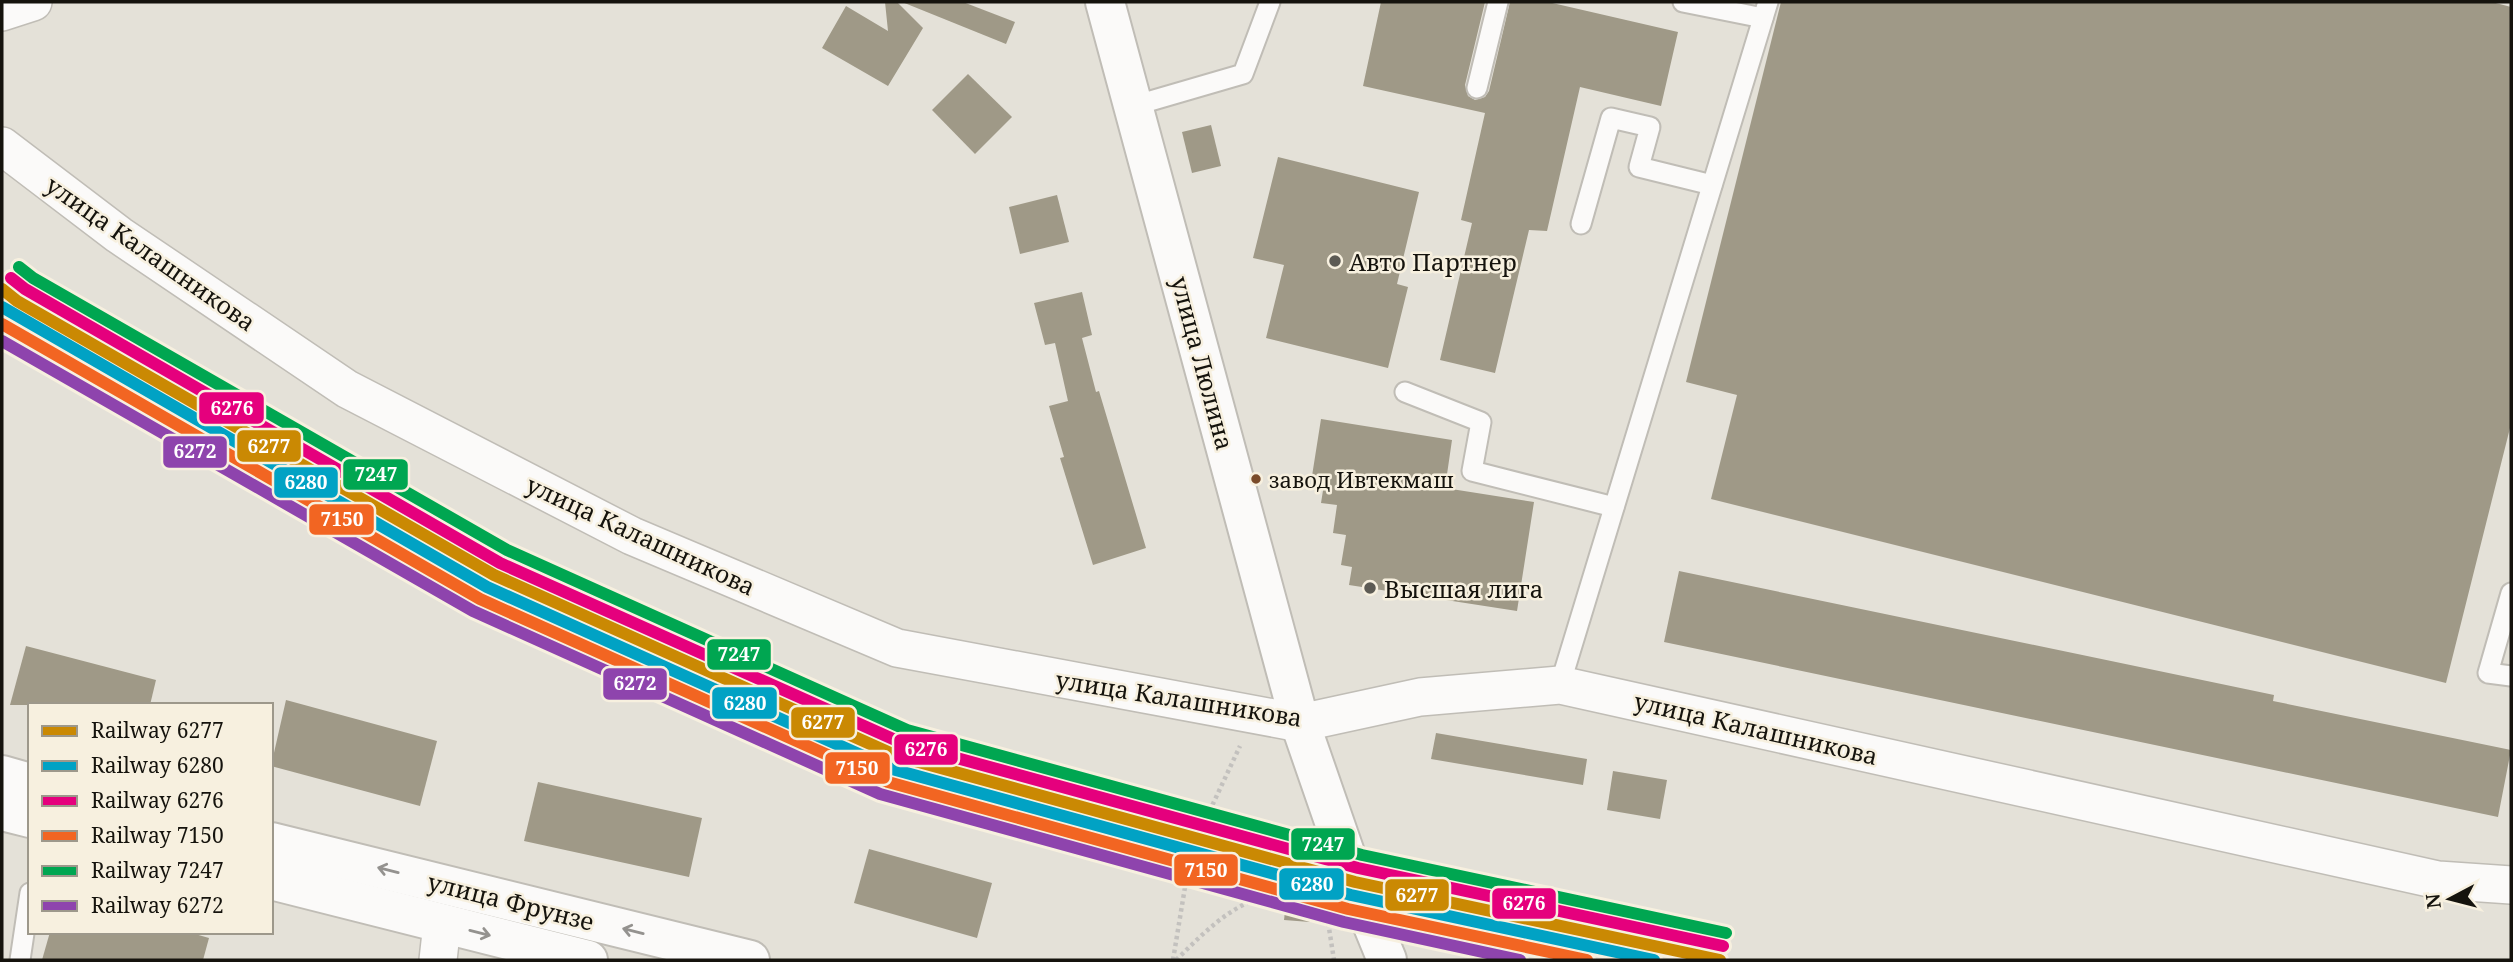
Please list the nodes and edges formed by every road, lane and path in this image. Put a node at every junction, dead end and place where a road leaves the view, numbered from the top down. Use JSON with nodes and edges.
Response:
{"nodes":[{"id":1,"x":33,"y":2,"type":"edge"},
{"id":2,"x":1105,"y":2,"type":"edge"},
{"id":3,"x":1270,"y":2,"type":"edge"},
{"id":4,"x":1498,"y":2,"type":"edge"},
{"id":5,"x":1683,"y":2,"type":"edge"},
{"id":6,"x":1765,"y":10,"type":"edge"},
{"id":7,"x":2,"y":12,"type":"edge"},
{"id":8,"x":1477,"y":88,"type":"dead end"},
{"id":9,"x":1133,"y":106,"type":"junction"},
{"id":10,"x":2,"y":146,"type":"edge"},
{"id":11,"x":1712,"y":185,"type":"junction"},
{"id":12,"x":1581,"y":224,"type":"dead end"},
{"id":13,"x":1405,"y":392,"type":"dead end"},
{"id":14,"x":1614,"y":507,"type":"junction"},
{"id":15,"x":2511,"y":593,"type":"edge"},
{"id":16,"x":2511,"y":676,"type":"edge"},
{"id":17,"x":1560,"y":685,"type":"junction"},
{"id":18,"x":1300,"y":723,"type":"junction"},
{"id":19,"x":1242,"y":742,"type":"dead end"},
{"id":20,"x":2,"y":775,"type":"edge"},
{"id":21,"x":28,"y":782,"type":"edge"},
{"id":22,"x":2,"y":811,"type":"edge"},
{"id":23,"x":28,"y":818,"type":"edge"},
{"id":24,"x":273,"y":842,"type":"edge"},
{"id":25,"x":273,"y":881,"type":"edge"},
{"id":26,"x":450,"y":885,"type":"junction"},
{"id":27,"x":2511,"y":885,"type":"edge"},
{"id":28,"x":28,"y":906,"type":"edge"},
{"id":29,"x":440,"y":942,"type":"edge"},
{"id":30,"x":697,"y":954,"type":"edge"},
{"id":31,"x":20,"y":960,"type":"edge"},
{"id":32,"x":588,"y":960,"type":"edge"},
{"id":33,"x":750,"y":960,"type":"edge"},
{"id":34,"x":1174,"y":960,"type":"edge"},
{"id":35,"x":1361,"y":960,"type":"edge"}],
"edges":[{"from":1,"to":7,"type":"street"},
{"from":2,"to":9,"type":"main road","name":"улица Люлина"},
{"from":3,"to":9,"type":"lane"},
{"from":4,"to":8,"type":"lane"},
{"from":5,"to":6,"type":"lane"},
{"from":6,"to":11,"type":"lane"},
{"from":9,"to":18,"type":"main road","name":"улица Люлина"},
{"from":10,"to":18,"type":"street","name":"улица Калашникова"},
{"from":11,"to":12,"type":"lane"},
{"from":11,"to":14,"type":"lane"},
{"from":13,"to":14,"type":"lane"},
{"from":14,"to":17,"type":"lane"},
{"from":15,"to":16,"type":"lane"},
{"from":17,"to":18,"type":"street","name":"улица Калашникова"},
{"from":17,"to":27,"type":"street","name":"улица Калашникова"},
{"from":18,"to":35,"type":"main road","name":"улица Люлина"},
{"from":19,"to":34,"type":"path"},
{"from":20,"to":21,"type":"main road"},
{"from":22,"to":23,"type":"main road"},
{"from":26,"to":24,"type":"main road","name":"улица Фрунзе","one_way":true},
{"from":25,"to":29,"type":"main road","name":"улица Фрунзе"},
{"from":26,"to":29,"type":"main road"},
{"from":30,"to":26,"type":"main road","name":"улица Фрунзе","one_way":true},
{"from":28,"to":31,"type":"lane"},
{"from":29,"to":32,"type":"main road","name":"улица Фрунзе","one_way":true},
{"from":30,"to":33,"type":"main road","name":"улица Фрунзе"},
{"from":34,"to":35,"type":"path"}]}
